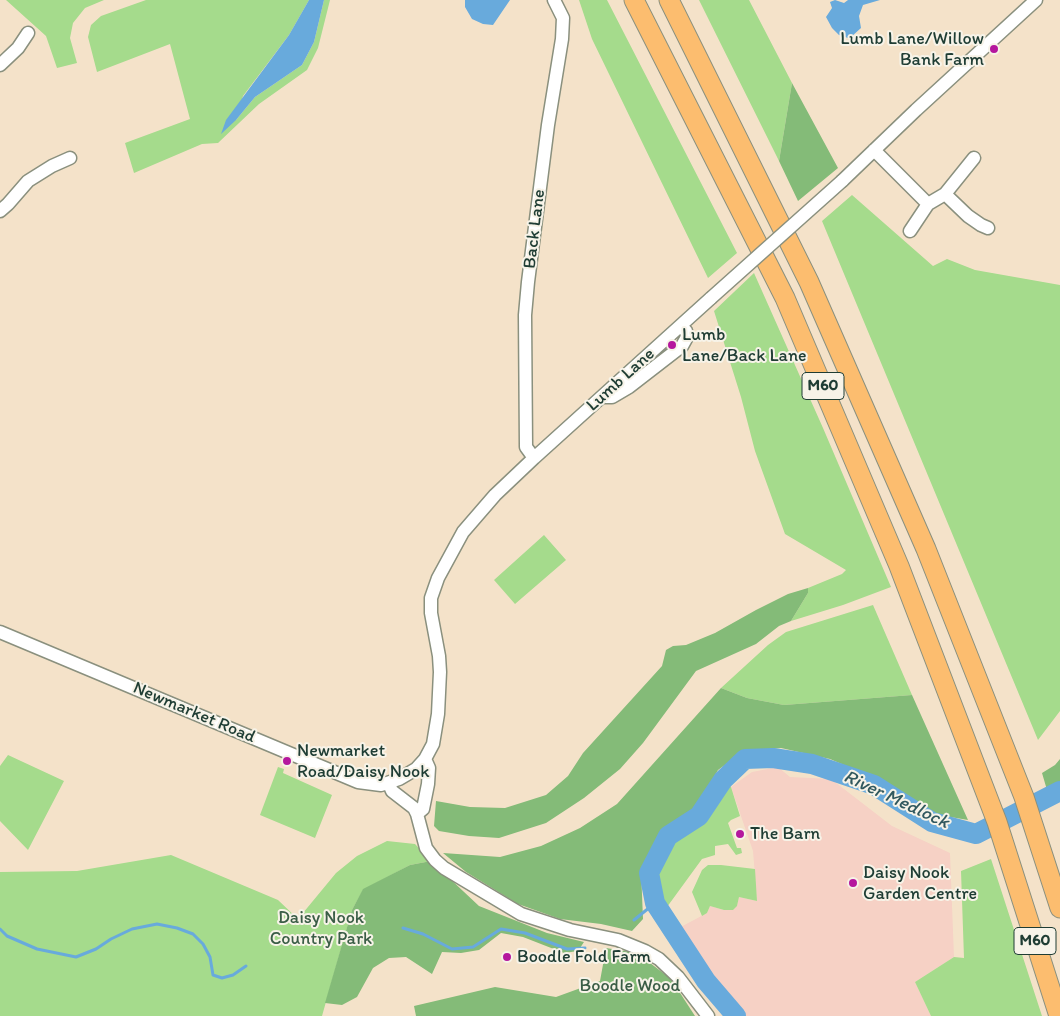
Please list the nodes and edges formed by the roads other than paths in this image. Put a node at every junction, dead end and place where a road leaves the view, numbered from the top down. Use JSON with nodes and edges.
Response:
{"nodes":[{"id":1,"x":554,"y":0,"type":"edge"},
{"id":2,"x":634,"y":0,"type":"edge"},
{"id":3,"x":669,"y":0,"type":"edge"},
{"id":4,"x":1036,"y":0,"type":"edge"},
{"id":5,"x":28,"y":33,"type":"dead end"},
{"id":6,"x":0,"y":65,"type":"edge"},
{"id":7,"x":874,"y":150,"type":"junction"},
{"id":8,"x":70,"y":158,"type":"dead end"},
{"id":9,"x":974,"y":158,"type":"dead end"},
{"id":10,"x":945,"y":194,"type":"junction"},
{"id":11,"x":928,"y":204,"type":"junction"},
{"id":12,"x":0,"y":210,"type":"edge"},
{"id":13,"x":988,"y":228,"type":"dead end"},
{"id":14,"x":910,"y":231,"type":"dead end"},
{"id":15,"x":534,"y":458,"type":"junction"},
{"id":16,"x":0,"y":632,"type":"edge"},
{"id":17,"x":425,"y":759,"type":"junction"},
{"id":18,"x":389,"y":784,"type":"junction"},
{"id":19,"x":417,"y":814,"type":"junction"},
{"id":20,"x":1060,"y":908,"type":"edge"},
{"id":21,"x":708,"y":1016,"type":"edge"},
{"id":22,"x":1059,"y":1016,"type":"edge"}],
"edges":[{"from":1,"to":15,"type":"street","name":"Back Lane"},
{"from":2,"to":22,"type":"highway","number":"M60"},
{"from":3,"to":20,"type":"highway","number":"M60"},
{"from":4,"to":7,"type":"street","name":"Lumb Lane"},
{"from":5,"to":6,"type":"street"},
{"from":7,"to":11,"type":"street"},
{"from":7,"to":15,"type":"street","name":"Lumb Lane","bridge":true},
{"from":8,"to":12,"type":"street"},
{"from":9,"to":10,"type":"street"},
{"from":10,"to":11,"type":"street"},
{"from":10,"to":13,"type":"street"},
{"from":11,"to":14,"type":"street"},
{"from":15,"to":17,"type":"street","name":"Lumb Lane"},
{"from":16,"to":18,"type":"street","name":"Newmarket Road"},
{"from":17,"to":18,"type":"street","name":"Lumb Lane"},
{"from":17,"to":19,"type":"street"},
{"from":18,"to":19,"type":"street"},
{"from":19,"to":21,"type":"street"}]}
